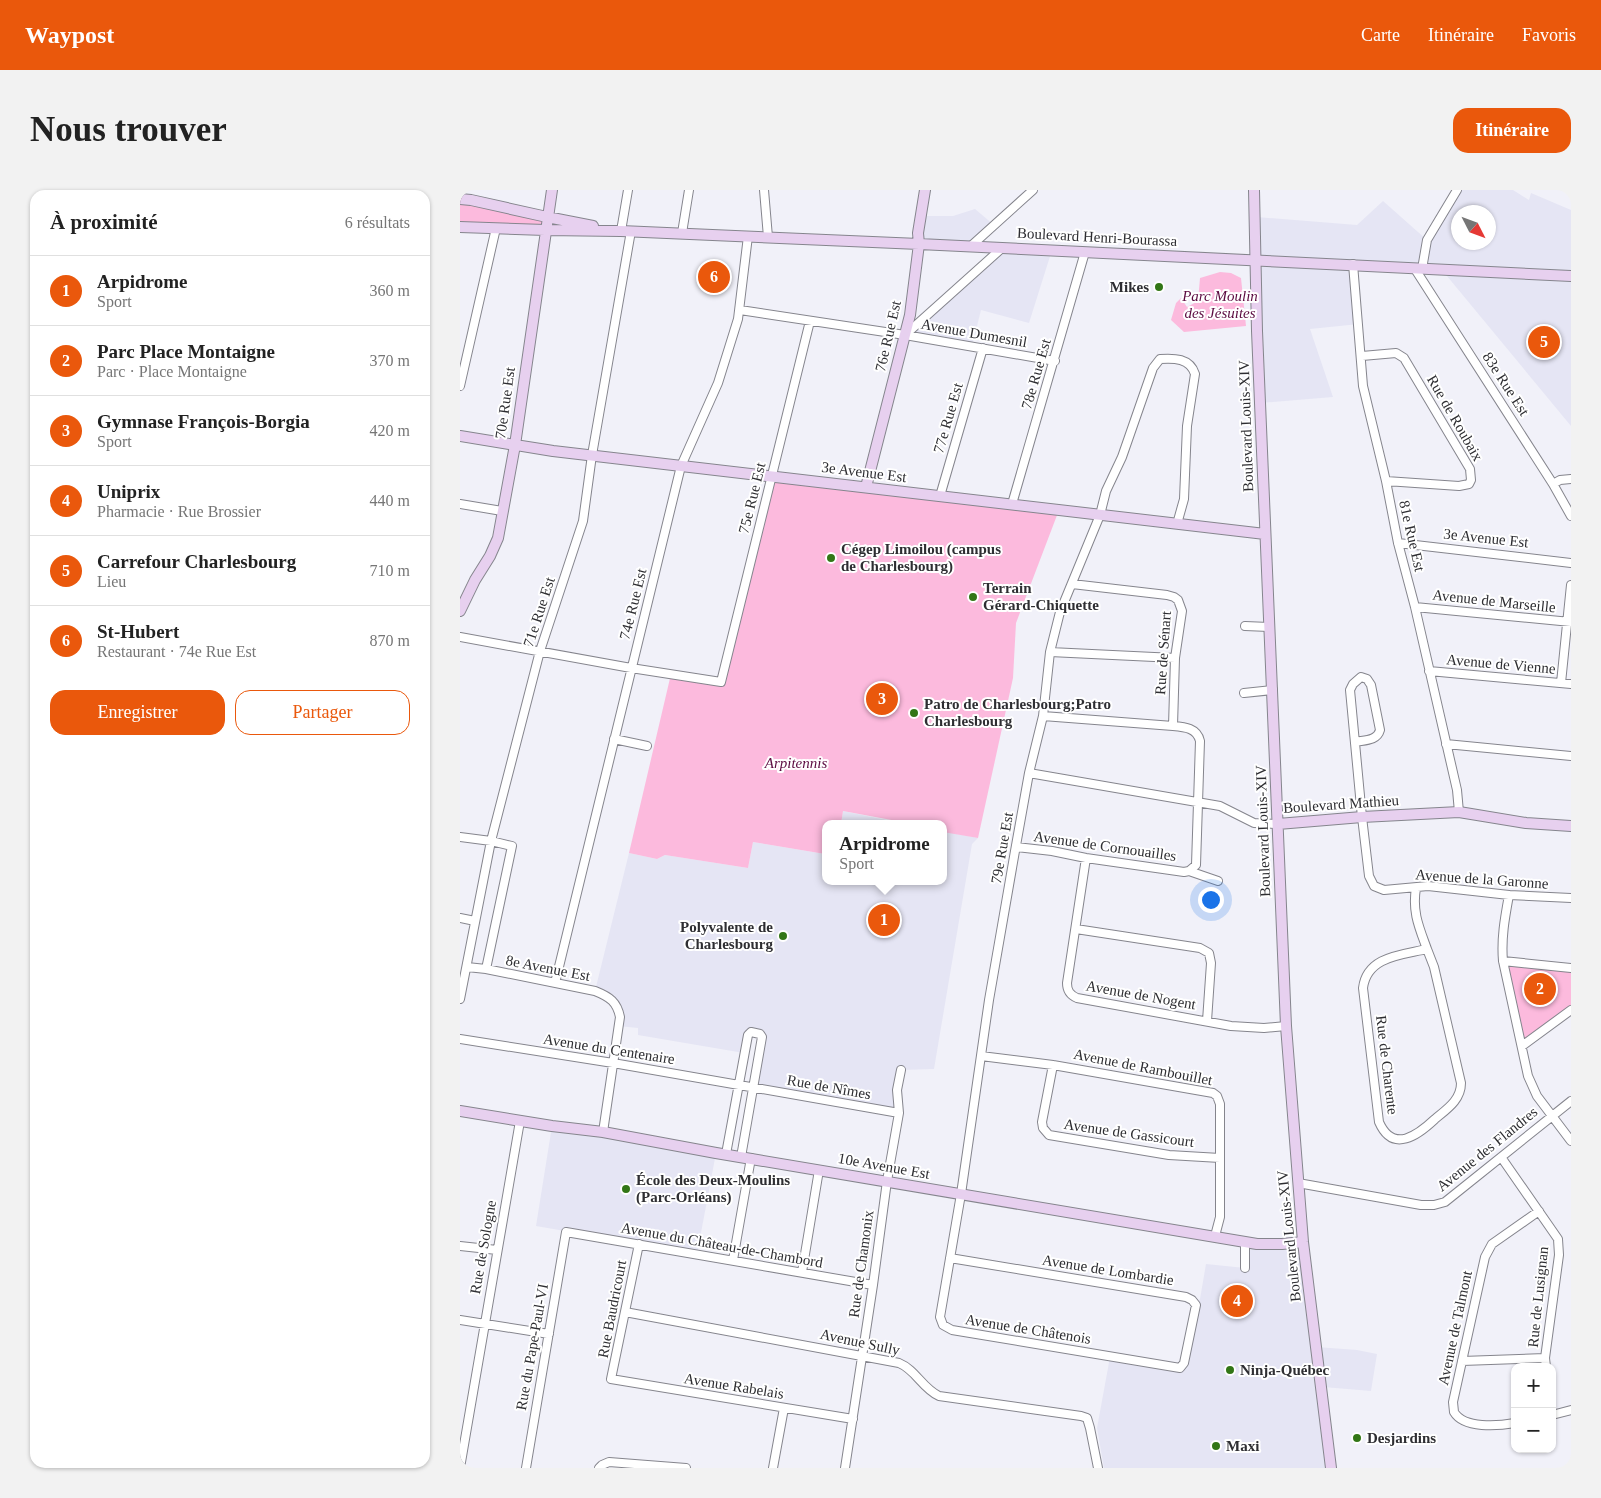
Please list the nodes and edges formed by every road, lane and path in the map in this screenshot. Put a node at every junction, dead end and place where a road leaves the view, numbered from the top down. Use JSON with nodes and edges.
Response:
{"nodes":[{"id":1,"x":552,"y":190,"type":"edge"},
{"id":2,"x":628,"y":190,"type":"edge"},
{"id":3,"x":688,"y":190,"type":"edge"},
{"id":4,"x":764,"y":190,"type":"edge"},
{"id":5,"x":925,"y":190,"type":"edge"},
{"id":6,"x":1033,"y":190,"type":"edge"},
{"id":7,"x":1254,"y":190,"type":"edge"},
{"id":8,"x":1457,"y":190,"type":"edge"},
{"id":9,"x":460,"y":198,"type":"edge"},
{"id":10,"x":547,"y":218,"type":"junction"},
{"id":11,"x":463,"y":226,"type":"edge"},
{"id":12,"x":496,"y":228,"type":"junction"},
{"id":13,"x":545,"y":230,"type":"junction"},
{"id":14,"x":626,"y":231,"type":"junction"},
{"id":15,"x":682,"y":233,"type":"junction"},
{"id":16,"x":748,"y":236,"type":"junction"},
{"id":17,"x":768,"y":237,"type":"junction"},
{"id":18,"x":920,"y":244,"type":"junction"},
{"id":19,"x":971,"y":246,"type":"junction"},
{"id":20,"x":1002,"y":248,"type":"junction"},
{"id":21,"x":1085,"y":252,"type":"junction"},
{"id":22,"x":1255,"y":260,"type":"junction"},
{"id":23,"x":1353,"y":264,"type":"junction"},
{"id":24,"x":1418,"y":269,"type":"junction"},
{"id":25,"x":1571,"y":276,"type":"edge"},
{"id":26,"x":740,"y":310,"type":"junction"},
{"id":27,"x":810,"y":321,"type":"junction"},
{"id":28,"x":905,"y":335,"type":"junction"},
{"id":29,"x":983,"y":348,"type":"junction"},
{"id":30,"x":1362,"y":356,"type":"junction"},
{"id":31,"x":1054,"y":361,"type":"junction"},
{"id":32,"x":460,"y":386,"type":"edge"},
{"id":33,"x":460,"y":436,"type":"edge"},
{"id":34,"x":515,"y":445,"type":"junction"},
{"id":35,"x":592,"y":456,"type":"junction"},
{"id":36,"x":680,"y":466,"type":"junction"},
{"id":37,"x":772,"y":476,"type":"junction"},
{"id":38,"x":1571,"y":479,"type":"edge"},
{"id":39,"x":1386,"y":481,"type":"junction"},
{"id":40,"x":1553,"y":484,"type":"junction"},
{"id":41,"x":866,"y":487,"type":"junction"},
{"id":42,"x":940,"y":496,"type":"junction"},
{"id":43,"x":460,"y":504,"type":"edge"},
{"id":44,"x":1012,"y":504,"type":"junction"},
{"id":45,"x":502,"y":511,"type":"junction"},
{"id":46,"x":1100,"y":514,"type":"junction"},
{"id":47,"x":1571,"y":516,"type":"edge"},
{"id":48,"x":1177,"y":524,"type":"junction"},
{"id":49,"x":1265,"y":534,"type":"junction"},
{"id":50,"x":1398,"y":543,"type":"junction"},
{"id":51,"x":1571,"y":562,"type":"edge"},
{"id":52,"x":1072,"y":584,"type":"junction"},
{"id":53,"x":1571,"y":585,"type":"edge"},
{"id":54,"x":1415,"y":607,"type":"junction"},
{"id":55,"x":460,"y":611,"type":"edge"},
{"id":56,"x":1569,"y":622,"type":"edge"},
{"id":57,"x":1245,"y":626,"type":"dead end"},
{"id":58,"x":1269,"y":627,"type":"junction"},
{"id":59,"x":460,"y":637,"type":"edge"},
{"id":60,"x":540,"y":651,"type":"junction"},
{"id":61,"x":1050,"y":652,"type":"junction"},
{"id":62,"x":1175,"y":658,"type":"junction"},
{"id":63,"x":631,"y":668,"type":"junction"},
{"id":64,"x":1429,"y":671,"type":"junction"},
{"id":65,"x":1561,"y":683,"type":"junction"},
{"id":66,"x":1571,"y":684,"type":"edge"},
{"id":67,"x":1273,"y":690,"type":"junction"},
{"id":68,"x":1244,"y":693,"type":"dead end"},
{"id":69,"x":1043,"y":716,"type":"junction"},
{"id":70,"x":1172,"y":726,"type":"junction"},
{"id":71,"x":614,"y":739,"type":"junction"},
{"id":72,"x":1355,"y":742,"type":"junction"},
{"id":73,"x":1446,"y":744,"type":"junction"},
{"id":74,"x":646,"y":746,"type":"dead end"},
{"id":75,"x":1571,"y":756,"type":"edge"},
{"id":76,"x":1029,"y":773,"type":"junction"},
{"id":77,"x":1199,"y":802,"type":"junction"},
{"id":78,"x":1458,"y":812,"type":"junction"},
{"id":79,"x":1362,"y":817,"type":"junction"},
{"id":80,"x":1278,"y":824,"type":"junction"},
{"id":81,"x":1571,"y":826,"type":"edge"},
{"id":82,"x":460,"y":837,"type":"edge"},
{"id":83,"x":491,"y":841,"type":"junction"},
{"id":84,"x":1016,"y":847,"type":"junction"},
{"id":85,"x":1086,"y":858,"type":"junction"},
{"id":86,"x":1190,"y":872,"type":"junction"},
{"id":87,"x":1218,"y":881,"type":"dead end"},
{"id":88,"x":1416,"y":888,"type":"junction"},
{"id":89,"x":1509,"y":894,"type":"junction"},
{"id":90,"x":1571,"y":898,"type":"edge"},
{"id":91,"x":460,"y":918,"type":"edge"},
{"id":92,"x":474,"y":921,"type":"junction"},
{"id":93,"x":1076,"y":929,"type":"junction"},
{"id":94,"x":1427,"y":949,"type":"junction"},
{"id":95,"x":1503,"y":961,"type":"junction"},
{"id":96,"x":467,"y":967,"type":"junction"},
{"id":97,"x":1571,"y":968,"type":"edge"},
{"id":98,"x":486,"y":969,"type":"junction"},
{"id":99,"x":555,"y":983,"type":"junction"},
{"id":100,"x":460,"y":999,"type":"edge"},
{"id":101,"x":1571,"y":1010,"type":"edge"},
{"id":102,"x":1207,"y":1021,"type":"junction"},
{"id":103,"x":1286,"y":1026,"type":"junction"},
{"id":104,"x":460,"y":1039,"type":"edge"},
{"id":105,"x":1522,"y":1046,"type":"junction"},
{"id":106,"x":981,"y":1056,"type":"junction"},
{"id":107,"x":613,"y":1063,"type":"junction"},
{"id":108,"x":1053,"y":1064,"type":"junction"},
{"id":109,"x":901,"y":1070,"type":"dead end"},
{"id":110,"x":739,"y":1085,"type":"junction"},
{"id":111,"x":754,"y":1087,"type":"junction"},
{"id":112,"x":1571,"y":1101,"type":"edge"},
{"id":113,"x":460,"y":1111,"type":"edge"},
{"id":114,"x":899,"y":1113,"type":"junction"},
{"id":115,"x":1552,"y":1115,"type":"junction"},
{"id":116,"x":520,"y":1121,"type":"junction"},
{"id":117,"x":603,"y":1132,"type":"junction"},
{"id":118,"x":1571,"y":1141,"type":"edge"},
{"id":119,"x":726,"y":1154,"type":"junction"},
{"id":120,"x":746,"y":1157,"type":"junction"},
{"id":121,"x":1501,"y":1157,"type":"junction"},
{"id":122,"x":1220,"y":1158,"type":"junction"},
{"id":123,"x":819,"y":1170,"type":"junction"},
{"id":124,"x":887,"y":1182,"type":"junction"},
{"id":125,"x":1298,"y":1183,"type":"junction"},
{"id":126,"x":961,"y":1194,"type":"junction"},
{"id":127,"x":1539,"y":1211,"type":"junction"},
{"id":128,"x":566,"y":1232,"type":"joint"},
{"id":129,"x":1215,"y":1236,"type":"junction"},
{"id":130,"x":1245,"y":1242,"type":"junction"},
{"id":131,"x":1303,"y":1242,"type":"junction"},
{"id":132,"x":639,"y":1244,"type":"junction"},
{"id":133,"x":460,"y":1246,"type":"edge"},
{"id":134,"x":496,"y":1250,"type":"junction"},
{"id":135,"x":950,"y":1258,"type":"junction"},
{"id":136,"x":733,"y":1260,"type":"junction"},
{"id":137,"x":1245,"y":1268,"type":"dead end"},
{"id":138,"x":802,"y":1272,"type":"junction"},
{"id":139,"x":873,"y":1285,"type":"junction"},
{"id":140,"x":625,"y":1312,"type":"junction"},
{"id":141,"x":460,"y":1320,"type":"edge"},
{"id":142,"x":484,"y":1324,"type":"junction"},
{"id":143,"x":549,"y":1334,"type":"junction"},
{"id":144,"x":862,"y":1355,"type":"junction"},
{"id":145,"x":1545,"y":1358,"type":"junction"},
{"id":146,"x":1462,"y":1361,"type":"junction"},
{"id":147,"x":1546,"y":1363,"type":"edge"},
{"id":148,"x":1181,"y":1366,"type":"joint"},
{"id":149,"x":611,"y":1379,"type":"joint"},
{"id":150,"x":784,"y":1408,"type":"junction"},
{"id":151,"x":1571,"y":1410,"type":"edge"},
{"id":152,"x":1556,"y":1414,"type":"edge"},
{"id":153,"x":853,"y":1419,"type":"junction"},
{"id":154,"x":1511,"y":1423,"type":"edge"},
{"id":155,"x":460,"y":1468,"type":"edge"},
{"id":156,"x":526,"y":1468,"type":"edge"},
{"id":157,"x":599,"y":1468,"type":"edge"},
{"id":158,"x":686,"y":1468,"type":"edge"},
{"id":159,"x":773,"y":1468,"type":"edge"},
{"id":160,"x":845,"y":1468,"type":"edge"},
{"id":161,"x":1098,"y":1468,"type":"edge"},
{"id":162,"x":1331,"y":1468,"type":"edge"}],
"edges":[{"from":1,"to":10,"type":"street","name":"70e Rue Est"},
{"from":2,"to":14,"type":"street","name":"71e Rue Est"},
{"from":3,"to":15,"type":"street"},
{"from":4,"to":17,"type":"street"},
{"from":5,"to":18,"type":"street","name":"76e Rue Est"},
{"from":6,"to":19,"type":"street"},
{"from":7,"to":22,"type":"street","name":"Boulevard Louis-XIV"},
{"from":8,"to":24,"type":"street"},
{"from":9,"to":10,"type":"street","name":"Boulevard Henri-Bourassa"},
{"from":10,"to":13,"type":"street","name":"70e Rue Est"},
{"from":10,"to":14,"type":"street","name":"Boulevard Henri-Bourassa"},
{"from":11,"to":12,"type":"street","name":"Boulevard Henri-Bourassa"},
{"from":12,"to":13,"type":"street","name":"Boulevard Henri-Bourassa"},
{"from":12,"to":32,"type":"street"},
{"from":13,"to":14,"type":"street","name":"Boulevard Henri-Bourassa"},
{"from":13,"to":34,"type":"street","name":"70e Rue Est"},
{"from":14,"to":15,"type":"street","name":"Boulevard Henri-Bourassa"},
{"from":14,"to":35,"type":"street","name":"71e Rue Est"},
{"from":15,"to":16,"type":"street","name":"Boulevard Henri-Bourassa"},
{"from":16,"to":17,"type":"street","name":"Boulevard Henri-Bourassa"},
{"from":16,"to":26,"type":"street","name":"74e Rue Est"},
{"from":17,"to":18,"type":"street","name":"Boulevard Henri-Bourassa"},
{"from":18,"to":19,"type":"street","name":"Boulevard Henri-Bourassa"},
{"from":18,"to":28,"type":"street","name":"76e Rue Est"},
{"from":19,"to":20,"type":"street","name":"Boulevard Henri-Bourassa"},
{"from":20,"to":21,"type":"street","name":"Boulevard Henri-Bourassa"},
{"from":20,"to":28,"type":"street"},
{"from":21,"to":22,"type":"street","name":"Boulevard Henri-Bourassa"},
{"from":21,"to":31,"type":"street","name":"78e Rue Est"},
{"from":22,"to":23,"type":"street","name":"Boulevard Henri-Bourassa"},
{"from":22,"to":49,"type":"street","name":"Boulevard Louis-XIV"},
{"from":23,"to":24,"type":"street","name":"Boulevard Henri-Bourassa"},
{"from":23,"to":30,"type":"street","name":"81e Rue Est"},
{"from":24,"to":25,"type":"street","name":"Boulevard Henri-Bourassa"},
{"from":24,"to":40,"type":"street","name":"83e Rue Est"},
{"from":26,"to":27,"type":"street","name":"Avenue Dumesnil"},
{"from":26,"to":36,"type":"street","name":"74e Rue Est"},
{"from":27,"to":28,"type":"street","name":"Avenue Dumesnil"},
{"from":27,"to":37,"type":"street","name":"75e Rue Est"},
{"from":28,"to":29,"type":"street","name":"Avenue Dumesnil"},
{"from":28,"to":41,"type":"street","name":"76e Rue Est"},
{"from":29,"to":31,"type":"street","name":"Avenue Dumesnil"},
{"from":29,"to":42,"type":"street","name":"77e Rue Est"},
{"from":30,"to":39,"type":"street","name":"81e Rue Est"},
{"from":30,"to":39,"type":"street","name":"Rue de Roubaix"},
{"from":31,"to":44,"type":"street","name":"78e Rue Est"},
{"from":33,"to":34,"type":"street","name":"3e Avenue Est"},
{"from":34,"to":35,"type":"street","name":"3e Avenue Est"},
{"from":34,"to":45,"type":"street","name":"70e Rue Est"},
{"from":35,"to":36,"type":"street","name":"3e Avenue Est"},
{"from":35,"to":60,"type":"street","name":"71e Rue Est"},
{"from":36,"to":37,"type":"street","name":"3e Avenue Est"},
{"from":36,"to":63,"type":"street","name":"74e Rue Est"},
{"from":37,"to":41,"type":"street","name":"3e Avenue Est"},
{"from":37,"to":63,"type":"street","name":"75e Rue Est"},
{"from":38,"to":40,"type":"street"},
{"from":39,"to":50,"type":"street","name":"81e Rue Est"},
{"from":40,"to":47,"type":"street","name":"83e Rue Est"},
{"from":41,"to":42,"type":"street","name":"3e Avenue Est"},
{"from":42,"to":44,"type":"street","name":"3e Avenue Est"},
{"from":43,"to":45,"type":"street"},
{"from":44,"to":46,"type":"street","name":"3e Avenue Est"},
{"from":45,"to":55,"type":"street","name":"70e Rue Est"},
{"from":46,"to":48,"type":"street","name":"3e Avenue Est"},
{"from":46,"to":48,"type":"street","name":"79e Rue Est"},
{"from":46,"to":52,"type":"street","name":"79e Rue Est"},
{"from":48,"to":49,"type":"street","name":"3e Avenue Est"},
{"from":49,"to":58,"type":"street","name":"Boulevard Louis-XIV"},
{"from":50,"to":51,"type":"street","name":"3e Avenue Est"},
{"from":50,"to":54,"type":"street","name":"81e Rue Est"},
{"from":52,"to":61,"type":"street","name":"79e Rue Est"},
{"from":52,"to":62,"type":"street","name":"Rue de Sénart"},
{"from":53,"to":56,"type":"street"},
{"from":54,"to":56,"type":"street","name":"Avenue de Marseille"},
{"from":54,"to":64,"type":"street","name":"81e Rue Est"},
{"from":56,"to":65,"type":"street"},
{"from":57,"to":58,"type":"street"},
{"from":58,"to":67,"type":"street","name":"Boulevard Louis-XIV"},
{"from":59,"to":60,"type":"street"},
{"from":60,"to":63,"type":"street"},
{"from":60,"to":83,"type":"street","name":"71e Rue Est"},
{"from":61,"to":62,"type":"street"},
{"from":61,"to":69,"type":"street","name":"79e Rue Est"},
{"from":62,"to":70,"type":"street","name":"Rue de Sénart"},
{"from":63,"to":71,"type":"street","name":"74e Rue Est"},
{"from":64,"to":65,"type":"street","name":"Avenue de Vienne"},
{"from":64,"to":73,"type":"street","name":"81e Rue Est"},
{"from":65,"to":66,"type":"street","name":"Avenue de Vienne"},
{"from":67,"to":68,"type":"street"},
{"from":67,"to":80,"type":"street","name":"Boulevard Louis-XIV"},
{"from":69,"to":70,"type":"street","name":"Avenue de Cornouailles"},
{"from":69,"to":76,"type":"street","name":"79e Rue Est"},
{"from":70,"to":77,"type":"street","name":"Avenue de Cornouailles"},
{"from":71,"to":74,"type":"street"},
{"from":71,"to":99,"type":"street","name":"74e Rue Est"},
{"from":72,"to":72,"type":"street"},
{"from":72,"to":79,"type":"street"},
{"from":73,"to":75,"type":"street"},
{"from":73,"to":78,"type":"street","name":"81e Rue Est"},
{"from":76,"to":77,"type":"street","name":"Boulevard Mathieu"},
{"from":76,"to":84,"type":"street","name":"79e Rue Est"},
{"from":77,"to":80,"type":"street","name":"Boulevard Mathieu"},
{"from":77,"to":86,"type":"street","name":"Avenue de Cornouailles"},
{"from":78,"to":79,"type":"street","name":"Boulevard Mathieu"},
{"from":78,"to":81,"type":"street","name":"Boulevard Mathieu"},
{"from":79,"to":80,"type":"street","name":"Boulevard Mathieu"},
{"from":79,"to":88,"type":"street","name":"Avenue de la Garonne"},
{"from":80,"to":103,"type":"street","name":"Boulevard Louis-XIV"},
{"from":82,"to":83,"type":"street"},
{"from":83,"to":92,"type":"street","name":"71e Rue Est"},
{"from":83,"to":98,"type":"street"},
{"from":84,"to":85,"type":"street","name":"Avenue de Cornouailles"},
{"from":84,"to":106,"type":"street","name":"79e Rue Est"},
{"from":85,"to":86,"type":"street","name":"Avenue de Cornouailles"},
{"from":85,"to":93,"type":"street","name":"Avenue de Nogent"},
{"from":86,"to":87,"type":"street","name":"Avenue de Cornouailles"},
{"from":88,"to":89,"type":"street","name":"Avenue de la Garonne"},
{"from":88,"to":94,"type":"street","name":"Rue de Charente"},
{"from":89,"to":90,"type":"street","name":"Avenue de la Garonne"},
{"from":89,"to":95,"type":"street"},
{"from":91,"to":92,"type":"street"},
{"from":92,"to":96,"type":"street","name":"71e Rue Est"},
{"from":93,"to":102,"type":"street"},
{"from":93,"to":102,"type":"street","name":"Avenue de Nogent"},
{"from":94,"to":94,"type":"street","name":"Rue de Charente"},
{"from":95,"to":97,"type":"street"},
{"from":95,"to":105,"type":"street"},
{"from":96,"to":98,"type":"street","name":"8e Avenue Est"},
{"from":96,"to":100,"type":"street","name":"71e Rue Est"},
{"from":98,"to":99,"type":"street","name":"8e Avenue Est"},
{"from":99,"to":107,"type":"street","name":"8e Avenue Est"},
{"from":101,"to":105,"type":"street"},
{"from":102,"to":103,"type":"street","name":"Avenue de Nogent"},
{"from":103,"to":125,"type":"street","name":"Boulevard Louis-XIV"},
{"from":104,"to":107,"type":"street","name":"Avenue du Centenaire"},
{"from":105,"to":115,"type":"street"},
{"from":106,"to":108,"type":"street","name":"Avenue de Rambouillet"},
{"from":106,"to":126,"type":"street","name":"79e Rue Est"},
{"from":107,"to":110,"type":"street","name":"Avenue du Centenaire"},
{"from":107,"to":117,"type":"street"},
{"from":108,"to":122,"type":"street","name":"Avenue de Rambouillet"},
{"from":108,"to":122,"type":"street","name":"Avenue de Gassicourt"},
{"from":109,"to":114,"type":"street"},
{"from":110,"to":111,"type":"street","name":"Avenue du Centenaire"},
{"from":110,"to":111,"type":"street"},
{"from":110,"to":119,"type":"street"},
{"from":111,"to":114,"type":"street","name":"Rue de Nîmes"},
{"from":111,"to":120,"type":"street"},
{"from":112,"to":115,"type":"street","name":"Avenue des Flandres"},
{"from":113,"to":116,"type":"street","name":"10e Avenue Est"},
{"from":114,"to":124,"type":"street"},
{"from":115,"to":118,"type":"street"},
{"from":115,"to":121,"type":"street","name":"Avenue des Flandres"},
{"from":116,"to":117,"type":"street","name":"10e Avenue Est"},
{"from":116,"to":134,"type":"street","name":"Rue de Sologne"},
{"from":117,"to":119,"type":"street","name":"10e Avenue Est"},
{"from":119,"to":120,"type":"street","name":"10e Avenue Est"},
{"from":120,"to":123,"type":"street","name":"10e Avenue Est"},
{"from":120,"to":136,"type":"street"},
{"from":121,"to":125,"type":"street","name":"Avenue des Flandres"},
{"from":121,"to":127,"type":"street","name":"Rue de Lusignan"},
{"from":122,"to":129,"type":"street","name":"Avenue de Rambouillet"},
{"from":123,"to":124,"type":"street","name":"10e Avenue Est"},
{"from":123,"to":138,"type":"street"},
{"from":124,"to":126,"type":"street","name":"10e Avenue Est"},
{"from":124,"to":139,"type":"street","name":"Rue de Chamonix"},
{"from":125,"to":131,"type":"street","name":"Boulevard Louis-XIV"},
{"from":126,"to":129,"type":"street","name":"10e Avenue Est"},
{"from":126,"to":135,"type":"street","name":"Avenue de Châtenois"},
{"from":127,"to":145,"type":"street","name":"Rue de Lusignan"},
{"from":127,"to":146,"type":"street","name":"Avenue de Talmont"},
{"from":128,"to":132,"type":"street","name":"Avenue du Château-de-Chambord"},
{"from":128,"to":143,"type":"street","name":"Rue du Pape-Paul-VI"},
{"from":129,"to":130,"type":"street","name":"10e Avenue Est"},
{"from":130,"to":131,"type":"street","name":"10e Avenue Est"},
{"from":130,"to":137,"type":"street"},
{"from":131,"to":162,"type":"street","name":"Boulevard Louis-XIV"},
{"from":132,"to":136,"type":"street","name":"Avenue du Château-de-Chambord"},
{"from":132,"to":140,"type":"street","name":"Rue Baudricourt"},
{"from":133,"to":134,"type":"street"},
{"from":134,"to":142,"type":"street","name":"Rue de Sologne"},
{"from":135,"to":148,"type":"street","name":"Avenue de Châtenois"},
{"from":135,"to":148,"type":"street","name":"Avenue de Lombardie"},
{"from":136,"to":138,"type":"street","name":"Avenue du Château-de-Chambord"},
{"from":138,"to":139,"type":"street","name":"Avenue du Château-de-Chambord"},
{"from":139,"to":144,"type":"street","name":"Rue de Chamonix"},
{"from":140,"to":144,"type":"street","name":"Avenue Sully"},
{"from":140,"to":149,"type":"street","name":"Rue Baudricourt"},
{"from":141,"to":142,"type":"street"},
{"from":142,"to":143,"type":"street"},
{"from":142,"to":155,"type":"street","name":"Rue de Sologne"},
{"from":143,"to":156,"type":"street","name":"Rue du Pape-Paul-VI"},
{"from":144,"to":153,"type":"street","name":"Rue de Chamonix"},
{"from":144,"to":161,"type":"street","name":"Avenue Sully"},
{"from":145,"to":146,"type":"street"},
{"from":145,"to":147,"type":"street","name":"Rue de Lusignan"},
{"from":146,"to":154,"type":"street","name":"Avenue de Talmont"},
{"from":149,"to":150,"type":"street","name":"Avenue Rabelais"},
{"from":150,"to":153,"type":"street","name":"Avenue Rabelais"},
{"from":150,"to":159,"type":"street"},
{"from":151,"to":152,"type":"street"},
{"from":153,"to":160,"type":"street","name":"Rue de Chamonix"},
{"from":157,"to":158,"type":"street"}]}
